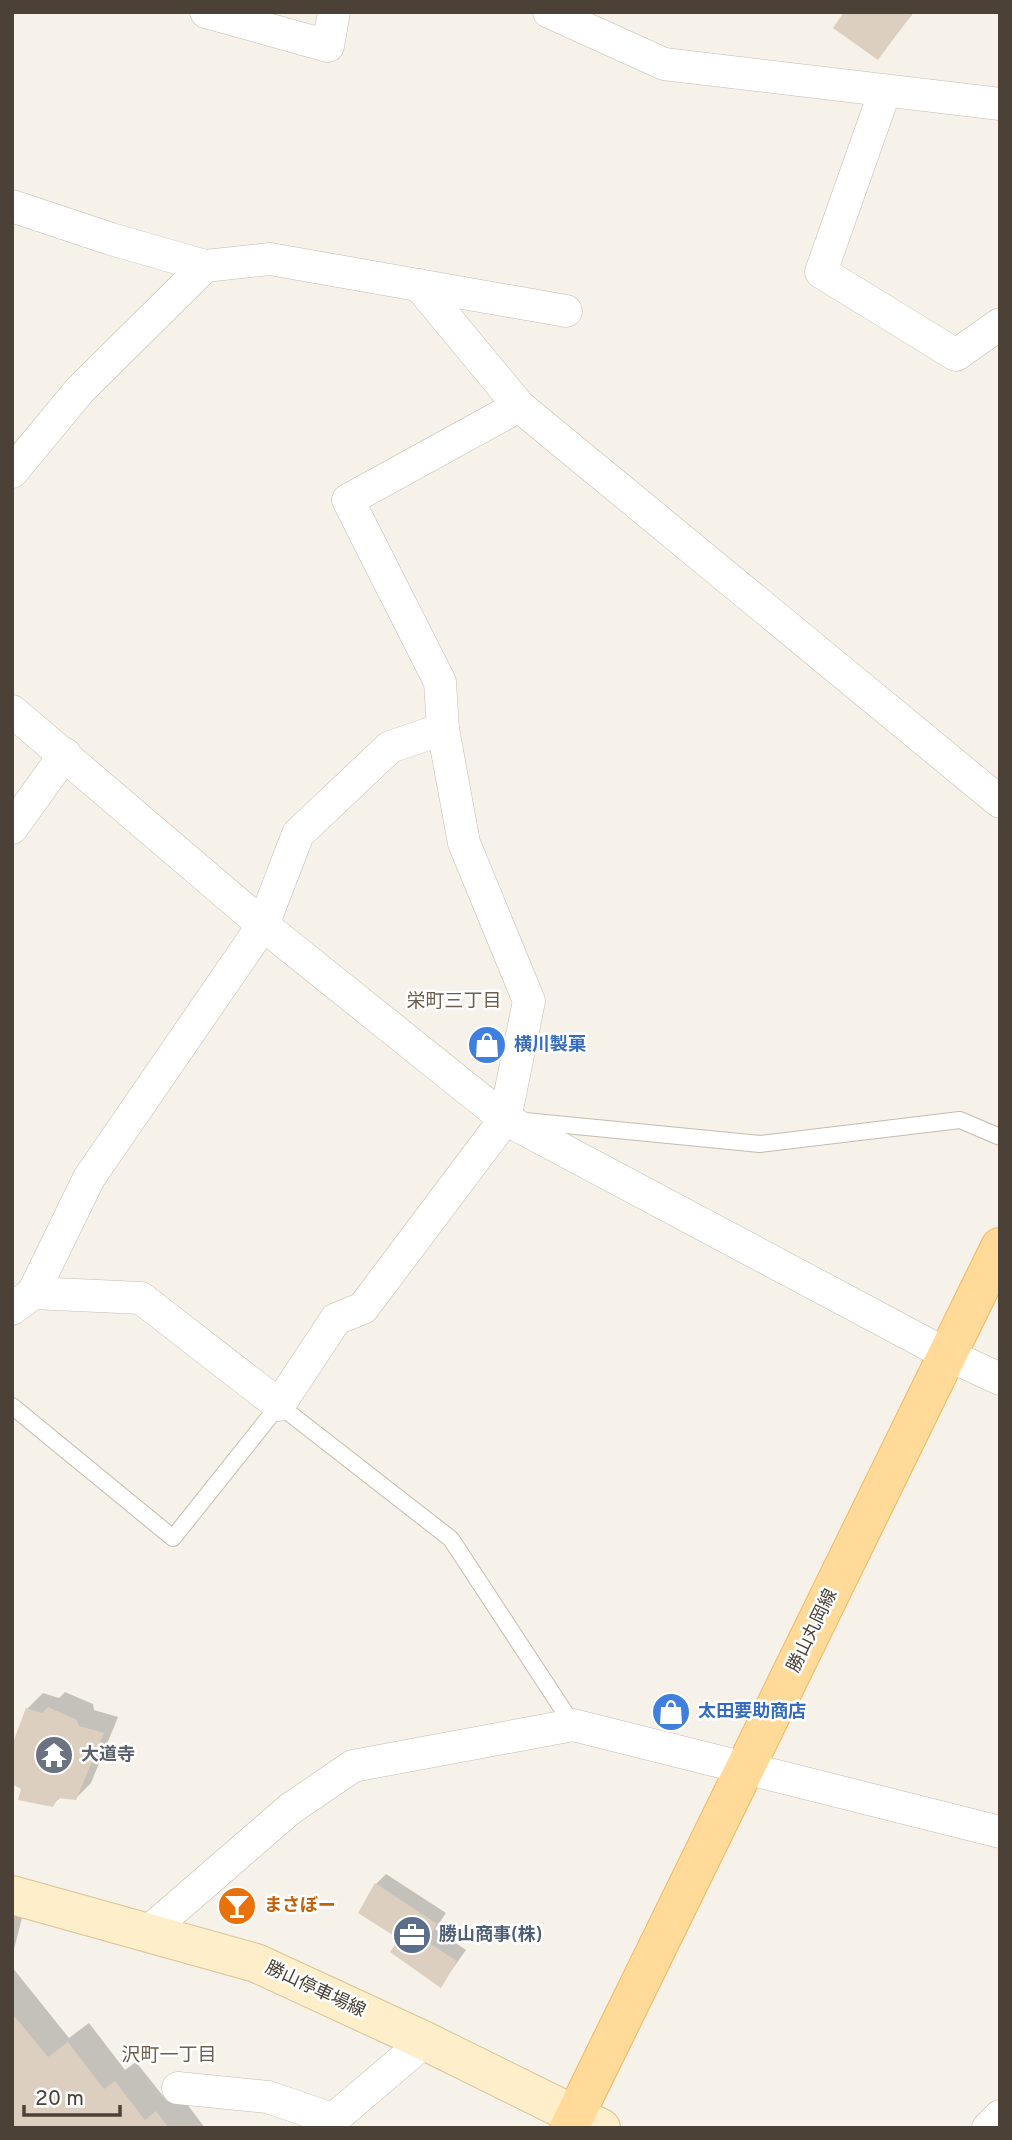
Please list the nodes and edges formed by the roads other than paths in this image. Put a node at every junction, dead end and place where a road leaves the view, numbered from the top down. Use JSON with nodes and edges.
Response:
{"nodes":[{"id":1,"x":206,"y":12,"type":"edge"},
{"id":2,"x":334,"y":12,"type":"edge"},
{"id":3,"x":549,"y":12,"type":"edge"},
{"id":4,"x":885,"y":91,"type":"junction"},
{"id":5,"x":1000,"y":104,"type":"edge"},
{"id":6,"x":12,"y":206,"type":"edge"},
{"id":7,"x":205,"y":266,"type":"junction"},
{"id":8,"x":419,"y":285,"type":"junction"},
{"id":9,"x":566,"y":311,"type":"dead end"},
{"id":10,"x":1000,"y":324,"type":"edge"},
{"id":11,"x":519,"y":406,"type":"junction"},
{"id":12,"x":12,"y":472,"type":"edge"},
{"id":13,"x":12,"y":710,"type":"edge"},
{"id":14,"x":443,"y":729,"type":"junction"},
{"id":15,"x":65,"y":754,"type":"junction"},
{"id":16,"x":1000,"y":802,"type":"edge"},
{"id":17,"x":12,"y":828,"type":"edge"},
{"id":18,"x":263,"y":925,"type":"junction"},
{"id":19,"x":505,"y":1119,"type":"junction"},
{"id":20,"x":1000,"y":1137,"type":"edge"},
{"id":21,"x":1000,"y":1247,"type":"edge"},
{"id":22,"x":23,"y":1301,"type":"edge"},
{"id":23,"x":948,"y":1355,"type":"junction"},
{"id":24,"x":1000,"y":1379,"type":"edge"},
{"id":25,"x":279,"y":1405,"type":"junction"},
{"id":26,"x":12,"y":1406,"type":"edge"},
{"id":27,"x":573,"y":1725,"type":"junction"},
{"id":28,"x":745,"y":1771,"type":"junction"},
{"id":29,"x":1000,"y":1832,"type":"edge"},
{"id":30,"x":12,"y":1895,"type":"edge"},
{"id":31,"x":148,"y":1932,"type":"junction"},
{"id":32,"x":425,"y":2041,"type":"junction"},
{"id":33,"x":177,"y":2088,"type":"dead end"},
{"id":34,"x":1000,"y":2116,"type":"edge"},
{"id":35,"x":327,"y":2123,"type":"edge"},
{"id":36,"x":582,"y":2123,"type":"edge"},
{"id":37,"x":988,"y":2128,"type":"edge"}],
"edges":[{"from":1,"to":2,"type":"street"},
{"from":3,"to":4,"type":"street"},
{"from":4,"to":5,"type":"street"},
{"from":4,"to":10,"type":"street"},
{"from":6,"to":7,"type":"street"},
{"from":7,"to":8,"type":"street"},
{"from":7,"to":12,"type":"street"},
{"from":8,"to":9,"type":"street"},
{"from":8,"to":11,"type":"street"},
{"from":11,"to":14,"type":"street"},
{"from":11,"to":16,"type":"street"},
{"from":13,"to":15,"type":"street"},
{"from":14,"to":18,"type":"street"},
{"from":14,"to":19,"type":"street"},
{"from":15,"to":17,"type":"street"},
{"from":15,"to":18,"type":"street"},
{"from":18,"to":19,"type":"street"},
{"from":18,"to":22,"type":"street"},
{"from":19,"to":20,"type":"lane"},
{"from":19,"to":23,"type":"street"},
{"from":19,"to":25,"type":"street"},
{"from":21,"to":23,"type":"main road","name":"勝山丸岡線"},
{"from":22,"to":25,"type":"street"},
{"from":23,"to":24,"type":"street"},
{"from":23,"to":28,"type":"main road","name":"勝山丸岡線"},
{"from":25,"to":26,"type":"lane"},
{"from":25,"to":27,"type":"lane"},
{"from":27,"to":28,"type":"street"},
{"from":27,"to":31,"type":"street"},
{"from":28,"to":29,"type":"street"},
{"from":28,"to":36,"type":"main road","name":"勝山丸岡線"},
{"from":30,"to":31,"type":"main road","name":"勝山停車場線"},
{"from":31,"to":32,"type":"main road","name":"勝山停車場線"},
{"from":32,"to":35,"type":"street"},
{"from":32,"to":36,"type":"main road","name":"勝山停車場線"},
{"from":33,"to":35,"type":"street"},
{"from":34,"to":37,"type":"street"}]}
